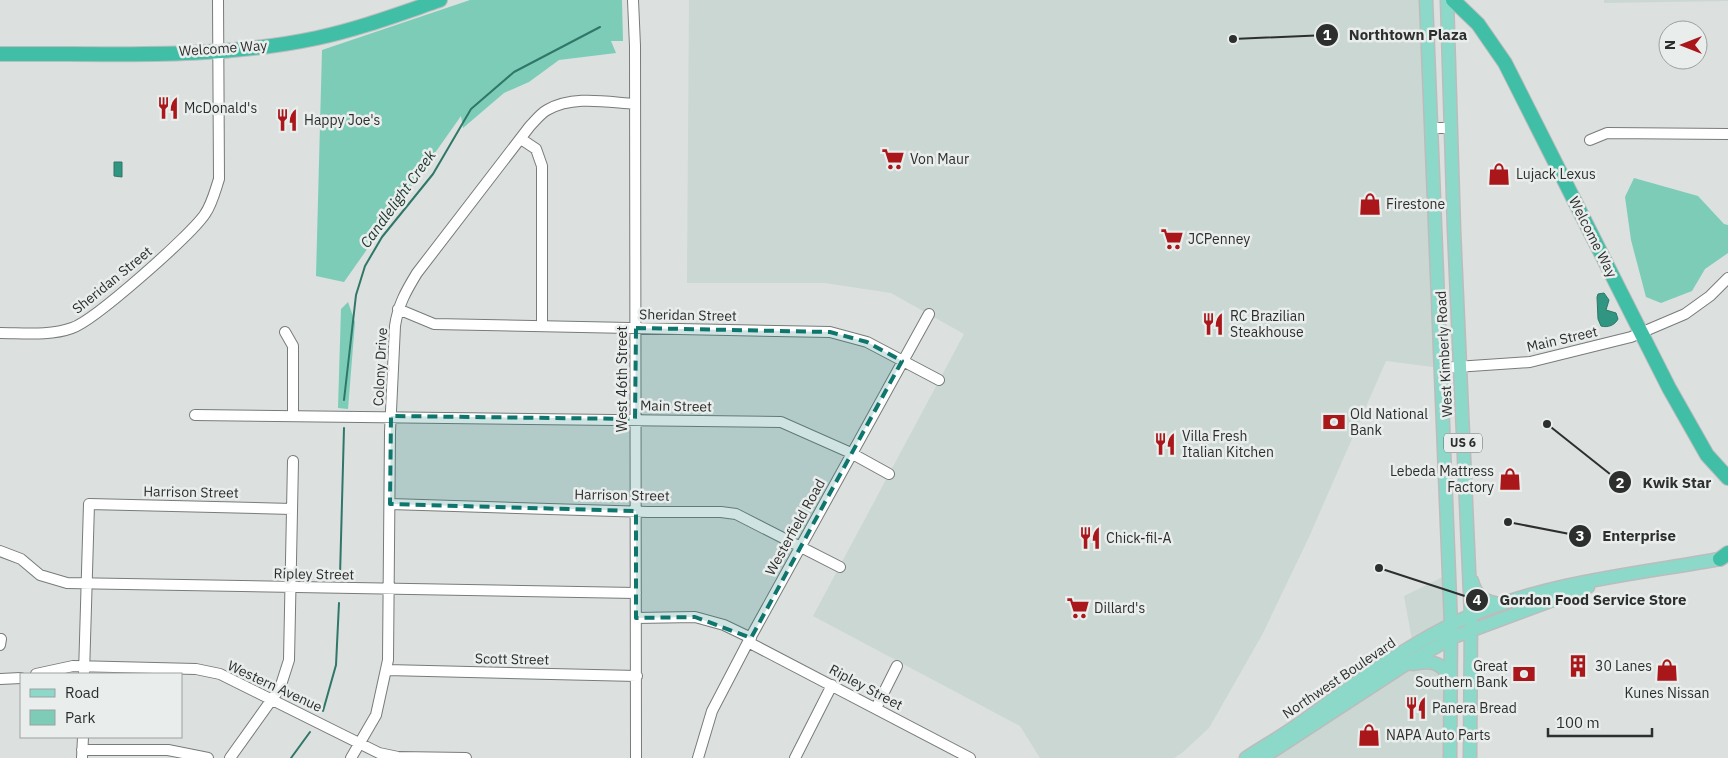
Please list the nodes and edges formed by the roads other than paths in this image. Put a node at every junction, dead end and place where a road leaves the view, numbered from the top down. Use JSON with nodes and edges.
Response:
{"nodes":[{"id":1,"x":218,"y":0,"type":"edge"},
{"id":2,"x":440,"y":0,"type":"edge"},
{"id":3,"x":633,"y":0,"type":"edge"},
{"id":4,"x":1426,"y":0,"type":"edge"},
{"id":5,"x":1447,"y":0,"type":"edge"},
{"id":6,"x":1453,"y":0,"type":"edge"},
{"id":7,"x":217,"y":51,"type":"junction"},
{"id":8,"x":0,"y":54,"type":"edge"},
{"id":9,"x":635,"y":104,"type":"junction"},
{"id":10,"x":1431,"y":128,"type":"junction"},
{"id":11,"x":1451,"y":128,"type":"junction"},
{"id":12,"x":1728,"y":134,"type":"edge"},
{"id":13,"x":521,"y":138,"type":"junction"},
{"id":14,"x":1590,"y":140,"type":"dead end"},
{"id":15,"x":1728,"y":278,"type":"edge"},
{"id":16,"x":398,"y":309,"type":"junction"},
{"id":17,"x":929,"y":314,"type":"dead end"},
{"id":18,"x":542,"y":326,"type":"junction"},
{"id":19,"x":636,"y":328,"type":"junction"},
{"id":20,"x":285,"y":332,"type":"dead end"},
{"id":21,"x":0,"y":333,"type":"edge"},
{"id":22,"x":1642,"y":333,"type":"junction"},
{"id":23,"x":902,"y":361,"type":"junction"},
{"id":24,"x":1460,"y":366,"type":"junction"},
{"id":25,"x":1441,"y":368,"type":"junction"},
{"id":26,"x":939,"y":380,"type":"dead end"},
{"id":27,"x":195,"y":415,"type":"dead end"},
{"id":28,"x":292,"y":415,"type":"junction"},
{"id":29,"x":391,"y":416,"type":"junction"},
{"id":30,"x":635,"y":419,"type":"junction"},
{"id":31,"x":851,"y":454,"type":"junction"},
{"id":32,"x":293,"y":460,"type":"dead end"},
{"id":33,"x":889,"y":474,"type":"dead end"},
{"id":34,"x":1725,"y":475,"type":"edge"},
{"id":35,"x":1728,"y":490,"type":"edge"},
{"id":36,"x":390,"y":504,"type":"junction"},
{"id":37,"x":292,"y":509,"type":"junction"},
{"id":38,"x":636,"y":511,"type":"junction"},
{"id":39,"x":800,"y":546,"type":"junction"},
{"id":40,"x":0,"y":551,"type":"edge"},
{"id":41,"x":1726,"y":557,"type":"edge"},
{"id":42,"x":840,"y":566,"type":"dead end"},
{"id":43,"x":1469,"y":569,"type":"junction"},
{"id":44,"x":1609,"y":579,"type":"junction"},
{"id":45,"x":86,"y":584,"type":"junction"},
{"id":46,"x":291,"y":588,"type":"junction"},
{"id":47,"x":390,"y":589,"type":"junction"},
{"id":48,"x":636,"y":593,"type":"junction"},
{"id":49,"x":1502,"y":604,"type":"junction"},
{"id":50,"x":1471,"y":616,"type":"junction"},
{"id":51,"x":636,"y":618,"type":"junction"},
{"id":52,"x":1451,"y":625,"type":"junction"},
{"id":53,"x":1471,"y":630,"type":"junction"},
{"id":54,"x":1451,"y":638,"type":"junction"},
{"id":55,"x":750,"y":640,"type":"junction"},
{"id":56,"x":897,"y":666,"type":"dead end"},
{"id":57,"x":1404,"y":666,"type":"junction"},
{"id":58,"x":84,"y":670,"type":"edge"},
{"id":59,"x":387,"y":670,"type":"junction"},
{"id":60,"x":41,"y":673,"type":"edge"},
{"id":61,"x":637,"y":676,"type":"junction"},
{"id":62,"x":20,"y":678,"type":"edge"},
{"id":63,"x":0,"y":679,"type":"edge"},
{"id":64,"x":1450,"y":681,"type":"junction"},
{"id":65,"x":832,"y":685,"type":"junction"},
{"id":66,"x":274,"y":698,"type":"junction"},
{"id":67,"x":876,"y":708,"type":"junction"},
{"id":68,"x":82,"y":738,"type":"edge"},
{"id":69,"x":360,"y":745,"type":"junction"},
{"id":70,"x":82,"y":754,"type":"edge"},
{"id":71,"x":208,"y":758,"type":"edge"},
{"id":72,"x":230,"y":758,"type":"edge"},
{"id":73,"x":351,"y":758,"type":"edge"},
{"id":74,"x":466,"y":758,"type":"edge"},
{"id":75,"x":636,"y":758,"type":"edge"},
{"id":76,"x":698,"y":758,"type":"edge"},
{"id":77,"x":795,"y":758,"type":"edge"},
{"id":78,"x":970,"y":758,"type":"edge"},
{"id":79,"x":1246,"y":758,"type":"edge"},
{"id":80,"x":1262,"y":758,"type":"edge"},
{"id":81,"x":1450,"y":758,"type":"edge"},
{"id":82,"x":1470,"y":758,"type":"edge"}],
"edges":[{"from":1,"to":7,"type":"street","name":"Sheridan Street"},
{"from":2,"to":7,"type":"highway","name":"Welcome Way"},
{"from":3,"to":9,"type":"street","name":"West 46th Street"},
{"from":4,"to":10,"type":"main road","number":"US 6"},
{"from":5,"to":11,"type":"main road","number":"US 6"},
{"from":6,"to":22,"type":"highway","name":"Welcome Way"},
{"from":7,"to":8,"type":"highway","name":"Welcome Way"},
{"from":7,"to":21,"type":"street","name":"Sheridan Street"},
{"from":9,"to":13,"type":"street","name":"Colony Drive"},
{"from":9,"to":19,"type":"street","name":"West 46th Street"},
{"from":10,"to":11,"type":"street"},
{"from":10,"to":25,"type":"main road","name":"West Kimberly Road","number":"US 6"},
{"from":11,"to":24,"type":"main road","name":"West Kimberly Road","number":"US 6"},
{"from":12,"to":14,"type":"street"},
{"from":13,"to":16,"type":"street","name":"Colony Drive"},
{"from":13,"to":18,"type":"street"},
{"from":15,"to":22,"type":"street","name":"Main Street"},
{"from":16,"to":18,"type":"street","name":"Sheridan Street"},
{"from":16,"to":29,"type":"street","name":"Colony Drive"},
{"from":17,"to":23,"type":"street","name":"Westerfield Road"},
{"from":18,"to":19,"type":"street","name":"Sheridan Street"},
{"from":19,"to":23,"type":"street","name":"Sheridan Street"},
{"from":19,"to":30,"type":"street","name":"West 46th Street"},
{"from":20,"to":28,"type":"street"},
{"from":22,"to":24,"type":"street","name":"Main Street"},
{"from":22,"to":34,"type":"highway","name":"Welcome Way"},
{"from":23,"to":26,"type":"street","name":"Sheridan Street"},
{"from":23,"to":31,"type":"street","name":"Westerfield Road"},
{"from":24,"to":25,"type":"street","name":"Main Street"},
{"from":24,"to":43,"type":"main road","name":"West Kimberly Road","number":"US 6"},
{"from":25,"to":52,"type":"main road","name":"West Kimberly Road","number":"US 6"},
{"from":27,"to":28,"type":"street","name":"Main Street"},
{"from":28,"to":29,"type":"street","name":"Main Street"},
{"from":29,"to":30,"type":"street","name":"Main Street"},
{"from":29,"to":36,"type":"street","name":"Colony Drive"},
{"from":30,"to":31,"type":"street","name":"Main Street"},
{"from":30,"to":38,"type":"street","name":"West 46th Street"},
{"from":31,"to":33,"type":"street","name":"Main Street"},
{"from":31,"to":39,"type":"street","name":"Westerfield Road"},
{"from":32,"to":37,"type":"street"},
{"from":34,"to":35,"type":"highway"},
{"from":36,"to":38,"type":"street","name":"Harrison Street"},
{"from":36,"to":47,"type":"street","name":"Colony Drive"},
{"from":37,"to":45,"type":"street","name":"Harrison Street"},
{"from":37,"to":46,"type":"street"},
{"from":38,"to":39,"type":"street","name":"Harrison Street"},
{"from":38,"to":48,"type":"street","name":"West 46th Street"},
{"from":39,"to":42,"type":"street","name":"Harrison Street"},
{"from":39,"to":55,"type":"street","name":"Westerfield Road"},
{"from":40,"to":45,"type":"street","name":"Ripley Street"},
{"from":41,"to":44,"type":"main road"},
{"from":43,"to":49,"type":"main road"},
{"from":43,"to":50,"type":"main road","name":"West Kimberly Road","number":"US 6"},
{"from":44,"to":49,"type":"main road"},
{"from":44,"to":53,"type":"main road"},
{"from":45,"to":46,"type":"street","name":"Ripley Street"},
{"from":45,"to":58,"type":"street"},
{"from":46,"to":47,"type":"street","name":"Ripley Street"},
{"from":46,"to":66,"type":"street"},
{"from":47,"to":48,"type":"street","name":"Ripley Street"},
{"from":47,"to":59,"type":"street","name":"Colony Drive"},
{"from":48,"to":51,"type":"street","name":"West 46th Street"},
{"from":49,"to":50,"type":"main road"},
{"from":50,"to":52,"type":"main road"},
{"from":50,"to":53,"type":"main road","name":"West Kimberly Road","number":"US 6"},
{"from":51,"to":55,"type":"street","name":"Ripley Street"},
{"from":51,"to":61,"type":"street","name":"West 46th Street"},
{"from":52,"to":54,"type":"main road","name":"West Kimberly Road","number":"US 6"},
{"from":52,"to":79,"type":"main road","name":"Northwest Boulevard"},
{"from":53,"to":54,"type":"main road"},
{"from":53,"to":82,"type":"main road","name":"West Kimberly Road","number":"US 6"},
{"from":54,"to":57,"type":"main road","name":"Northwest Boulevard"},
{"from":54,"to":64,"type":"main road","name":"West Kimberly Road","number":"US 6"},
{"from":55,"to":65,"type":"street","name":"Ripley Street"},
{"from":55,"to":76,"type":"street","name":"Westerfield Road"},
{"from":56,"to":67,"type":"street"},
{"from":57,"to":64,"type":"main road"},
{"from":57,"to":80,"type":"main road","name":"Northwest Boulevard"},
{"from":58,"to":60,"type":"street","name":"Western Avenue"},
{"from":58,"to":66,"type":"street","name":"Western Avenue"},
{"from":59,"to":61,"type":"street","name":"Scott Street"},
{"from":59,"to":69,"type":"street","name":"Colony Drive"},
{"from":61,"to":75,"type":"street","name":"West 46th Street"},
{"from":62,"to":63,"type":"street"},
{"from":64,"to":81,"type":"main road","name":"West Kimberly Road","number":"US 6"},
{"from":65,"to":67,"type":"street","name":"Ripley Street"},
{"from":65,"to":77,"type":"street"},
{"from":66,"to":69,"type":"street","name":"Western Avenue"},
{"from":66,"to":72,"type":"street"},
{"from":67,"to":78,"type":"street","name":"Ripley Street"},
{"from":68,"to":70,"type":"street"},
{"from":69,"to":73,"type":"street","name":"Colony Drive"},
{"from":69,"to":74,"type":"street","name":"Western Avenue"},
{"from":70,"to":71,"type":"street"}]}
